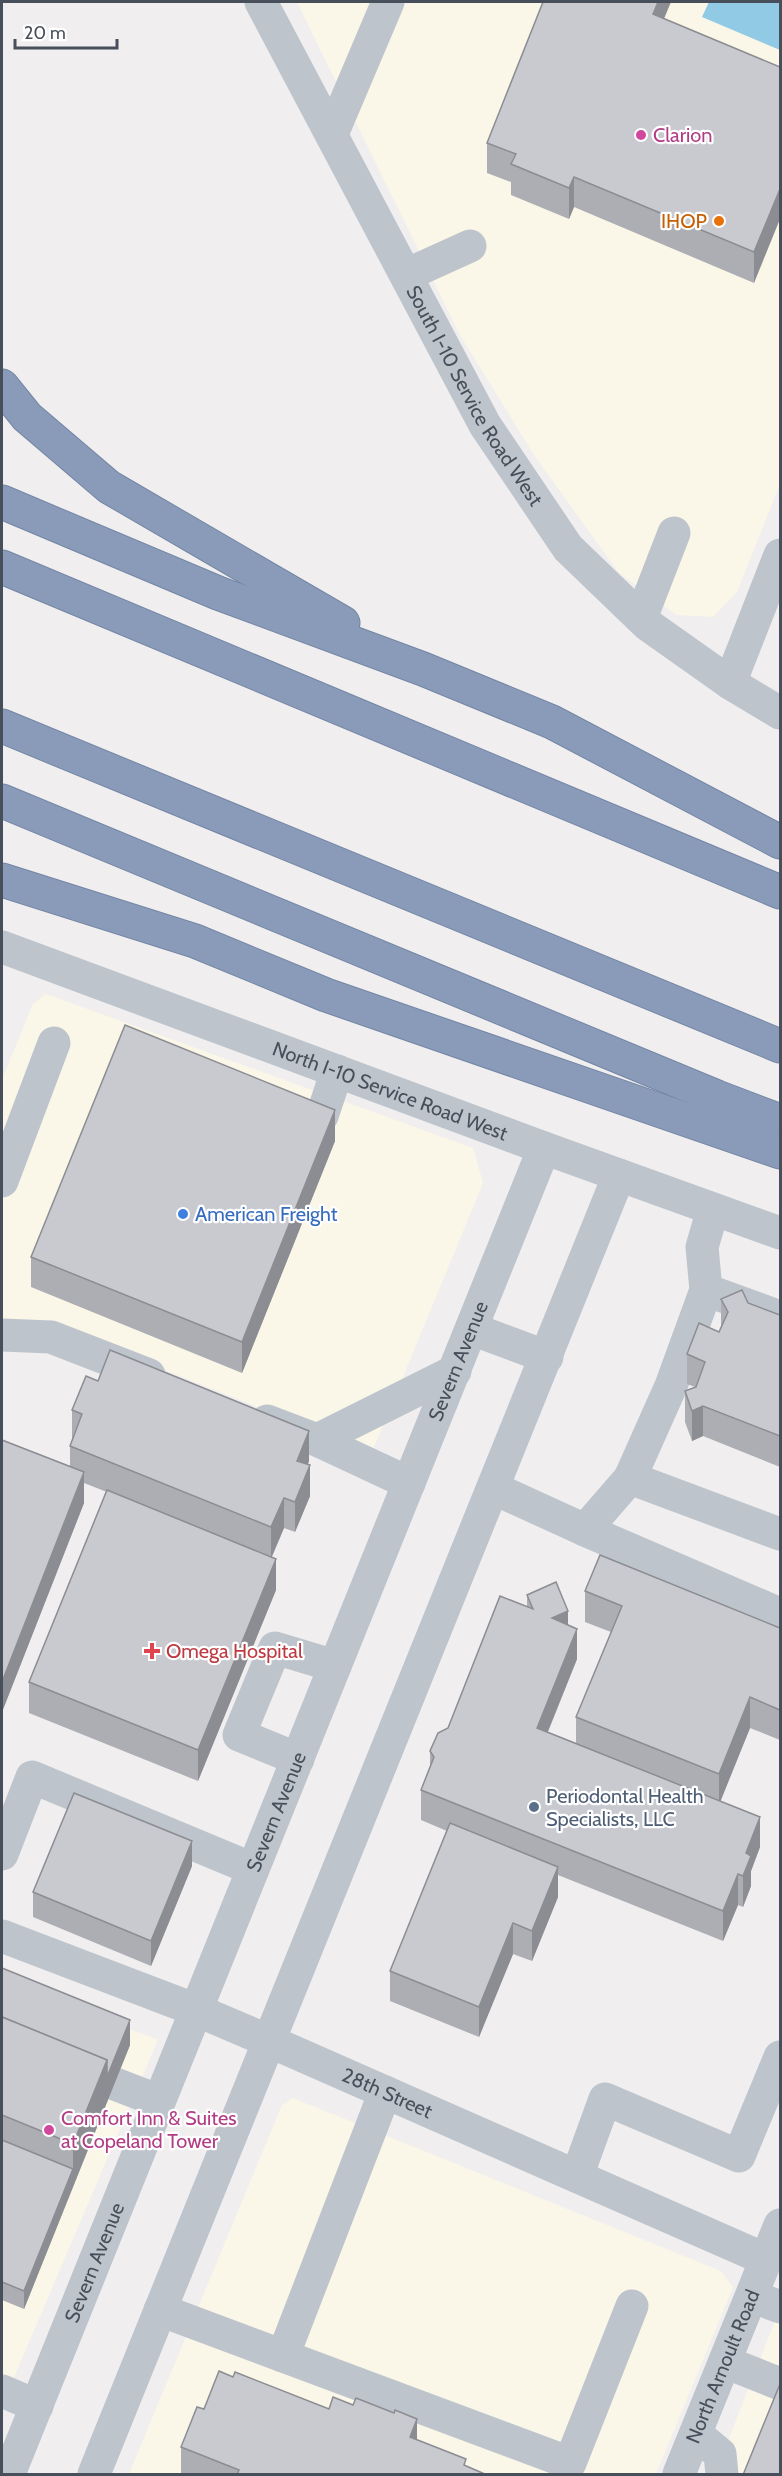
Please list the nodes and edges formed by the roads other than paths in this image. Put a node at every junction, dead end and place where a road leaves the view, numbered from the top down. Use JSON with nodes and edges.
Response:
{"nodes":[{"id":1,"x":261,"y":2,"type":"edge"},
{"id":2,"x":388,"y":2,"type":"edge"},
{"id":3,"x":332,"y":134,"type":"junction"},
{"id":4,"x":470,"y":246,"type":"dead end"},
{"id":5,"x":406,"y":275,"type":"junction"},
{"id":6,"x":2,"y":386,"type":"edge"},
{"id":7,"x":2,"y":502,"type":"edge"},
{"id":8,"x":674,"y":533,"type":"dead end"},
{"id":9,"x":780,"y":555,"type":"edge"},
{"id":10,"x":2,"y":567,"type":"edge"},
{"id":11,"x":641,"y":618,"type":"junction"},
{"id":12,"x":423,"y":669,"type":"junction"},
{"id":13,"x":730,"y":684,"type":"junction"},
{"id":14,"x":780,"y":713,"type":"edge"},
{"id":15,"x":2,"y":726,"type":"edge"},
{"id":16,"x":2,"y":801,"type":"edge"},
{"id":17,"x":780,"y":842,"type":"edge"},
{"id":18,"x":2,"y":880,"type":"edge"},
{"id":19,"x":780,"y":892,"type":"edge"},
{"id":20,"x":4,"y":957,"type":"edge"},
{"id":21,"x":54,"y":1043,"type":"dead end"},
{"id":22,"x":780,"y":1046,"type":"edge"},
{"id":23,"x":337,"y":1071,"type":"junction"},
{"id":24,"x":322,"y":1116,"type":"edge"},
{"id":25,"x":780,"y":1121,"type":"edge"},
{"id":26,"x":544,"y":1148,"type":"junction"},
{"id":27,"x":780,"y":1152,"type":"edge"},
{"id":28,"x":619,"y":1175,"type":"junction"},
{"id":29,"x":2,"y":1181,"type":"edge"},
{"id":30,"x":713,"y":1209,"type":"junction"},
{"id":31,"x":780,"y":1233,"type":"edge"},
{"id":32,"x":706,"y":1290,"type":"junction"},
{"id":33,"x":780,"y":1317,"type":"edge"},
{"id":34,"x":472,"y":1329,"type":"junction"},
{"id":35,"x":2,"y":1335,"type":"edge"},
{"id":36,"x":547,"y":1357,"type":"junction"},
{"id":37,"x":455,"y":1371,"type":"junction"},
{"id":38,"x":172,"y":1384,"type":"edge"},
{"id":39,"x":239,"y":1410,"type":"edge"},
{"id":40,"x":316,"y":1440,"type":"junction"},
{"id":41,"x":630,"y":1478,"type":"junction"},
{"id":42,"x":409,"y":1483,"type":"junction"},
{"id":43,"x":493,"y":1488,"type":"junction"},
{"id":44,"x":585,"y":1530,"type":"junction"},
{"id":45,"x":780,"y":1534,"type":"edge"},
{"id":46,"x":780,"y":1614,"type":"edge"},
{"id":47,"x":335,"y":1666,"type":"junction"},
{"id":48,"x":298,"y":1759,"type":"junction"},
{"id":49,"x":2,"y":1854,"type":"edge"},
{"id":50,"x":254,"y":1869,"type":"junction"},
{"id":51,"x":2,"y":1936,"type":"edge"},
{"id":52,"x":196,"y":2010,"type":"junction"},
{"id":53,"x":269,"y":2041,"type":"junction"},
{"id":54,"x":780,"y":2057,"type":"edge"},
{"id":55,"x":115,"y":2084,"type":"edge"},
{"id":56,"x":385,"y":2092,"type":"junction"},
{"id":57,"x":159,"y":2101,"type":"junction"},
{"id":58,"x":577,"y":2176,"type":"junction"},
{"id":59,"x":780,"y":2225,"type":"edge"},
{"id":60,"x":766,"y":2260,"type":"junction"},
{"id":61,"x":766,"y":2301,"type":"edge"},
{"id":62,"x":632,"y":2306,"type":"dead end"},
{"id":63,"x":160,"y":2310,"type":"junction"},
{"id":64,"x":283,"y":2356,"type":"junction"},
{"id":65,"x":725,"y":2362,"type":"junction"},
{"id":66,"x":780,"y":2384,"type":"edge"},
{"id":67,"x":2,"y":2391,"type":"edge"},
{"id":68,"x":37,"y":2406,"type":"junction"},
{"id":69,"x":696,"y":2434,"type":"junction"},
{"id":70,"x":9,"y":2475,"type":"edge"},
{"id":71,"x":94,"y":2475,"type":"edge"},
{"id":72,"x":679,"y":2475,"type":"edge"},
{"id":73,"x":722,"y":2475,"type":"edge"}],
"edges":[{"from":1,"to":3,"type":"street","name":"South I-10 Service Road West"},
{"from":2,"to":3,"type":"street"},
{"from":3,"to":5,"type":"street","name":"South I-10 Service Road West"},
{"from":4,"to":5,"type":"street"},
{"from":5,"to":11,"type":"street","name":"South I-10 Service Road West"},
{"from":6,"to":12,"type":"highway"},
{"from":7,"to":12,"type":"highway"},
{"from":8,"to":11,"type":"street"},
{"from":9,"to":13,"type":"street"},
{"from":10,"to":19,"type":"highway"},
{"from":11,"to":13,"type":"street","name":"South I-10 Service Road West"},
{"from":12,"to":17,"type":"highway"},
{"from":13,"to":14,"type":"street","name":"South I-10 Service Road West"},
{"from":15,"to":22,"type":"highway"},
{"from":16,"to":25,"type":"highway"},
{"from":18,"to":27,"type":"highway"},
{"from":20,"to":23,"type":"street","name":"North I-10 Service Road West"},
{"from":21,"to":29,"type":"street"},
{"from":23,"to":24,"type":"street"},
{"from":23,"to":26,"type":"street","name":"North I-10 Service Road West"},
{"from":26,"to":28,"type":"street","name":"North I-10 Service Road West"},
{"from":26,"to":34,"type":"street","name":"Severn Avenue"},
{"from":28,"to":30,"type":"street","name":"North I-10 Service Road West"},
{"from":28,"to":36,"type":"street"},
{"from":30,"to":31,"type":"street","name":"North I-10 Service Road West"},
{"from":30,"to":32,"type":"street"},
{"from":32,"to":33,"type":"street"},
{"from":32,"to":41,"type":"street"},
{"from":34,"to":36,"type":"street"},
{"from":34,"to":37,"type":"street","name":"Severn Avenue"},
{"from":35,"to":38,"type":"street"},
{"from":36,"to":43,"type":"street"},
{"from":37,"to":40,"type":"street"},
{"from":37,"to":42,"type":"street","name":"Severn Avenue"},
{"from":39,"to":40,"type":"street"},
{"from":40,"to":42,"type":"street"},
{"from":41,"to":44,"type":"street"},
{"from":41,"to":45,"type":"street"},
{"from":42,"to":47,"type":"street","name":"Severn Avenue"},
{"from":43,"to":44,"type":"street"},
{"from":43,"to":53,"type":"street"},
{"from":44,"to":46,"type":"street"},
{"from":47,"to":48,"type":"street","name":"Severn Avenue"},
{"from":47,"to":48,"type":"street"},
{"from":48,"to":50,"type":"street","name":"Severn Avenue"},
{"from":49,"to":50,"type":"street"},
{"from":50,"to":52,"type":"street","name":"Severn Avenue"},
{"from":51,"to":52,"type":"street","name":"28th Street"},
{"from":52,"to":53,"type":"street","name":"28th Street"},
{"from":52,"to":57,"type":"street","name":"Severn Avenue"},
{"from":53,"to":56,"type":"street","name":"28th Street"},
{"from":53,"to":63,"type":"street"},
{"from":54,"to":58,"type":"street"},
{"from":55,"to":57,"type":"street"},
{"from":56,"to":58,"type":"street","name":"28th Street"},
{"from":56,"to":64,"type":"street"},
{"from":57,"to":68,"type":"street","name":"Severn Avenue"},
{"from":58,"to":60,"type":"street","name":"28th Street"},
{"from":59,"to":60,"type":"street","name":"North Arnoult Road"},
{"from":60,"to":61,"type":"street","name":"North Arnoult Road"},
{"from":61,"to":65,"type":"street","name":"North Arnoult Road"},
{"from":62,"to":64,"type":"street"},
{"from":63,"to":64,"type":"street"},
{"from":63,"to":71,"type":"street"},
{"from":65,"to":66,"type":"street"},
{"from":65,"to":69,"type":"street","name":"North Arnoult Road"},
{"from":67,"to":68,"type":"street"},
{"from":68,"to":70,"type":"street","name":"Severn Avenue"},
{"from":69,"to":72,"type":"street","name":"North Arnoult Road"},
{"from":69,"to":73,"type":"street"}]}
